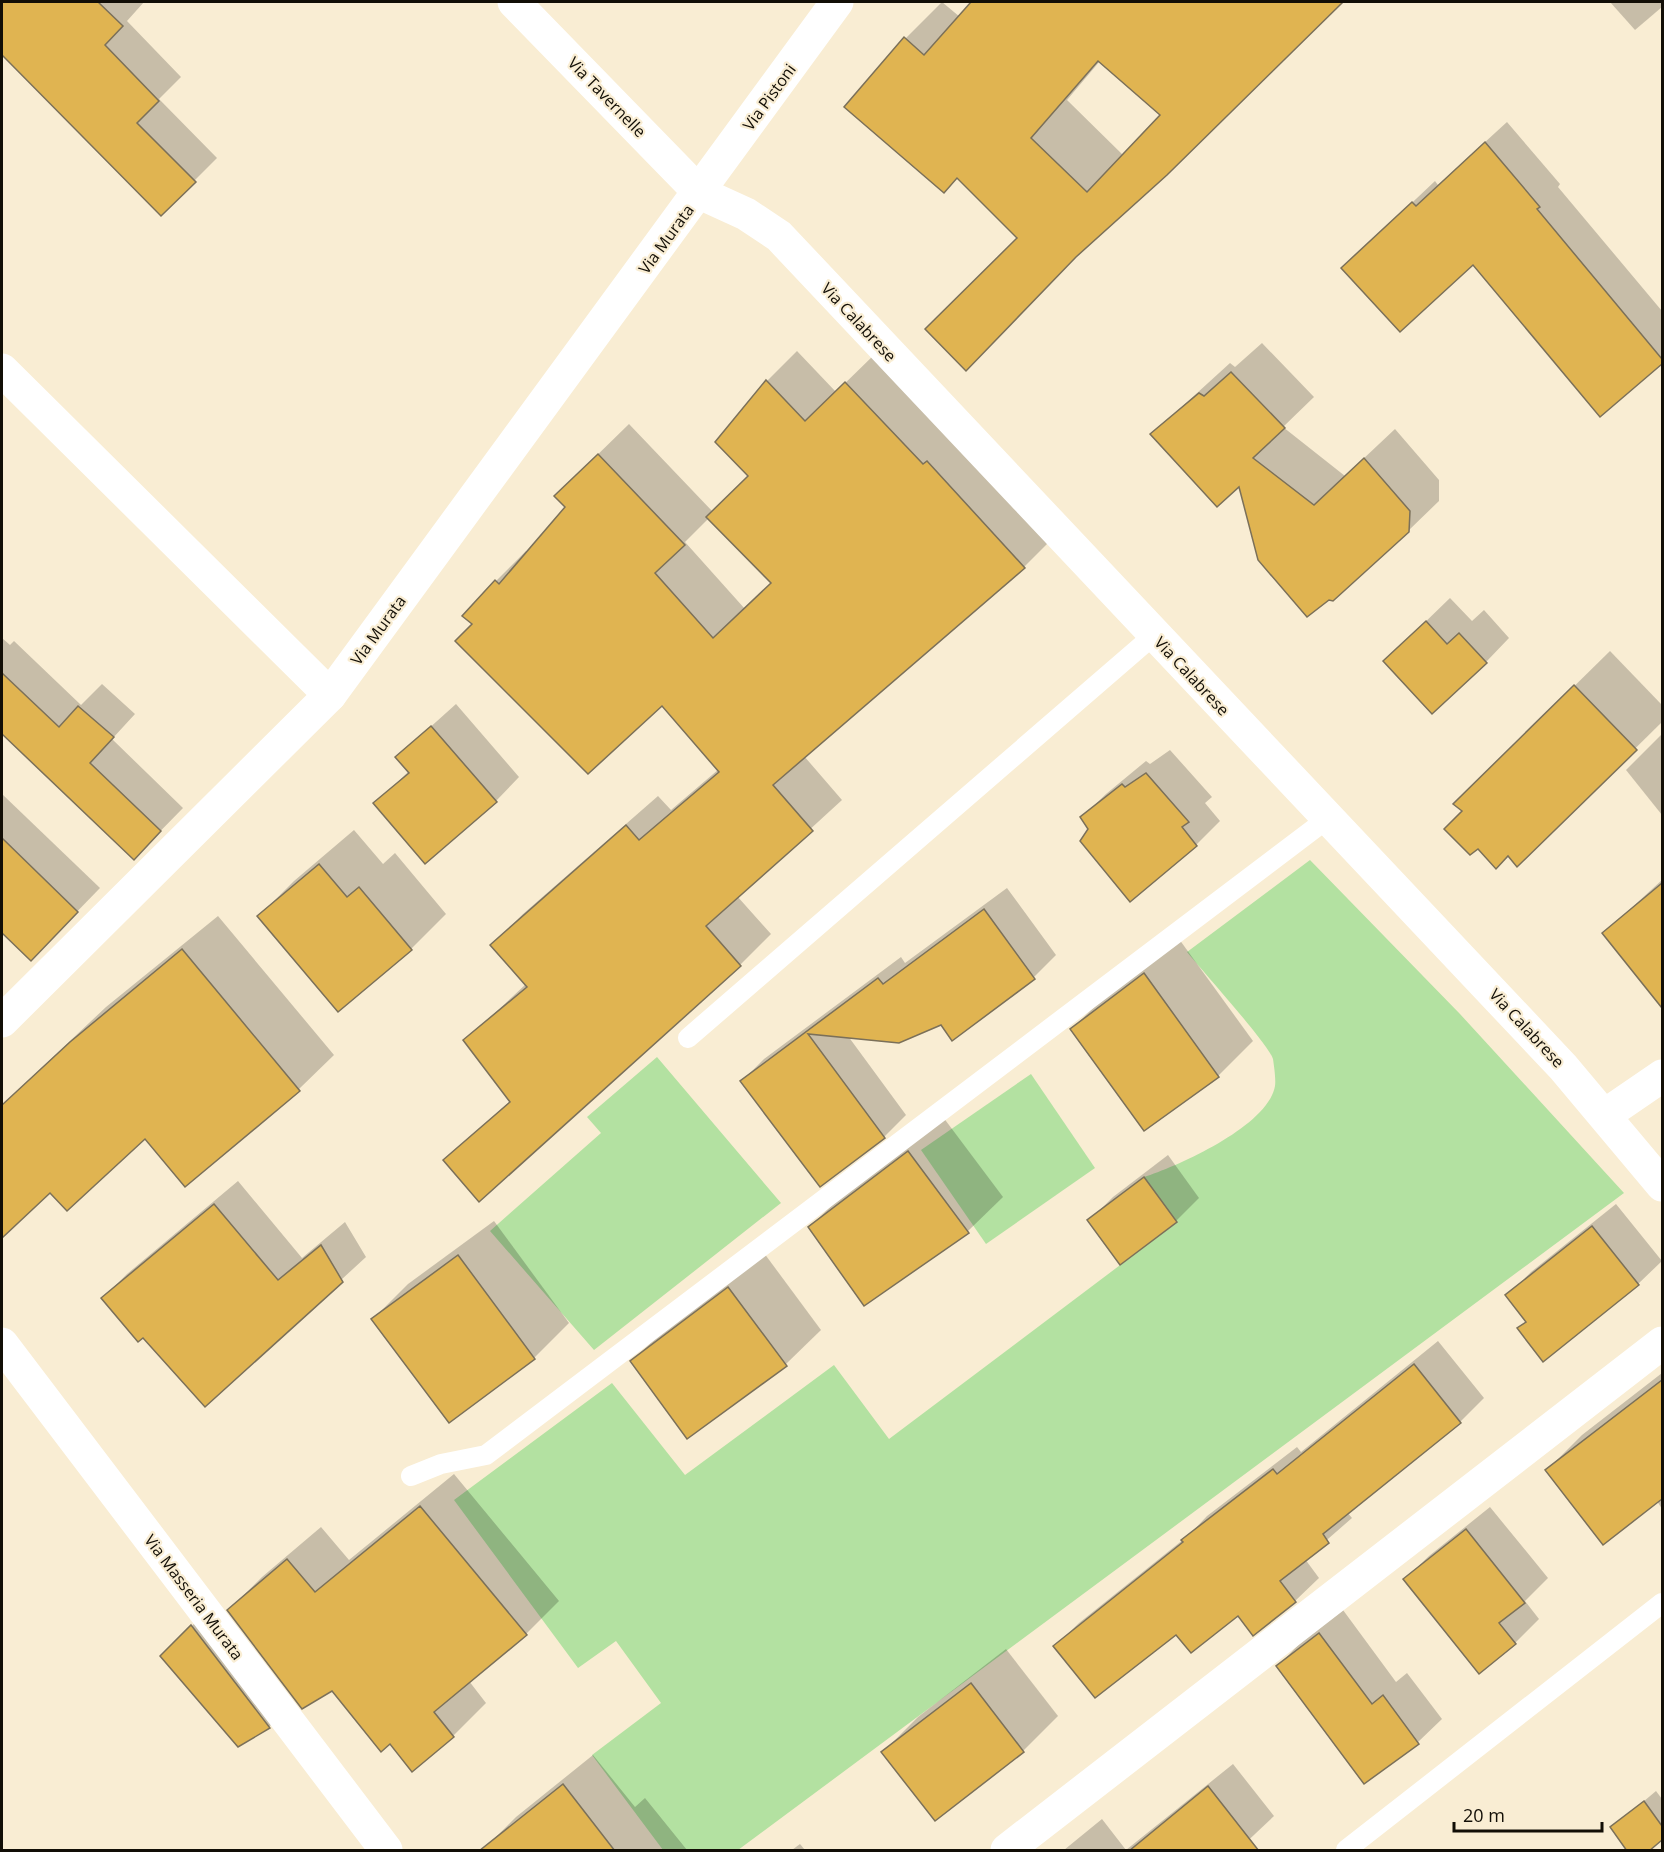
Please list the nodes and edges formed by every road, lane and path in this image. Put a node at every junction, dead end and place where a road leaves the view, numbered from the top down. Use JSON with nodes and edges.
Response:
{"nodes":[{"id":1,"x":514,"y":2,"type":"edge"},
{"id":2,"x":837,"y":2,"type":"edge"},
{"id":3,"x":700,"y":193,"type":"junction"},
{"id":4,"x":2,"y":370,"type":"edge"},
{"id":5,"x":1154,"y":635,"type":"junction"},
{"id":6,"x":330,"y":695,"type":"junction"},
{"id":7,"x":1327,"y":819,"type":"junction"},
{"id":8,"x":2,"y":1021,"type":"edge"},
{"id":9,"x":688,"y":1038,"type":"dead end"},
{"id":10,"x":1662,"y":1076,"type":"edge"},
{"id":11,"x":1605,"y":1115,"type":"junction"},
{"id":12,"x":1662,"y":1185,"type":"edge"},
{"id":13,"x":1662,"y":1343,"type":"edge"},
{"id":14,"x":2,"y":1344,"type":"edge"},
{"id":15,"x":411,"y":1476,"type":"dead end"},
{"id":16,"x":1662,"y":1603,"type":"edge"},
{"id":17,"x":386,"y":1851,"type":"edge"},
{"id":18,"x":1007,"y":1851,"type":"edge"},
{"id":19,"x":1346,"y":1851,"type":"edge"}],
"edges":[{"from":1,"to":3,"type":"street","name":"Via Tavernelle"},
{"from":2,"to":3,"type":"street","name":"Via Pistoni"},
{"from":3,"to":5,"type":"street","name":"Via Calabrese"},
{"from":3,"to":6,"type":"street","name":"Via Murata"},
{"from":4,"to":6,"type":"street"},
{"from":5,"to":7,"type":"street","name":"Via Calabrese"},
{"from":5,"to":9,"type":"lane"},
{"from":6,"to":8,"type":"street","name":"Via Murata"},
{"from":7,"to":11,"type":"street","name":"Via Calabrese"},
{"from":7,"to":15,"type":"lane"},
{"from":10,"to":11,"type":"street"},
{"from":11,"to":12,"type":"street","name":"Via Calabrese"},
{"from":13,"to":18,"type":"street"},
{"from":14,"to":17,"type":"street","name":"Via Masseria Murata"},
{"from":16,"to":19,"type":"lane"}]}
